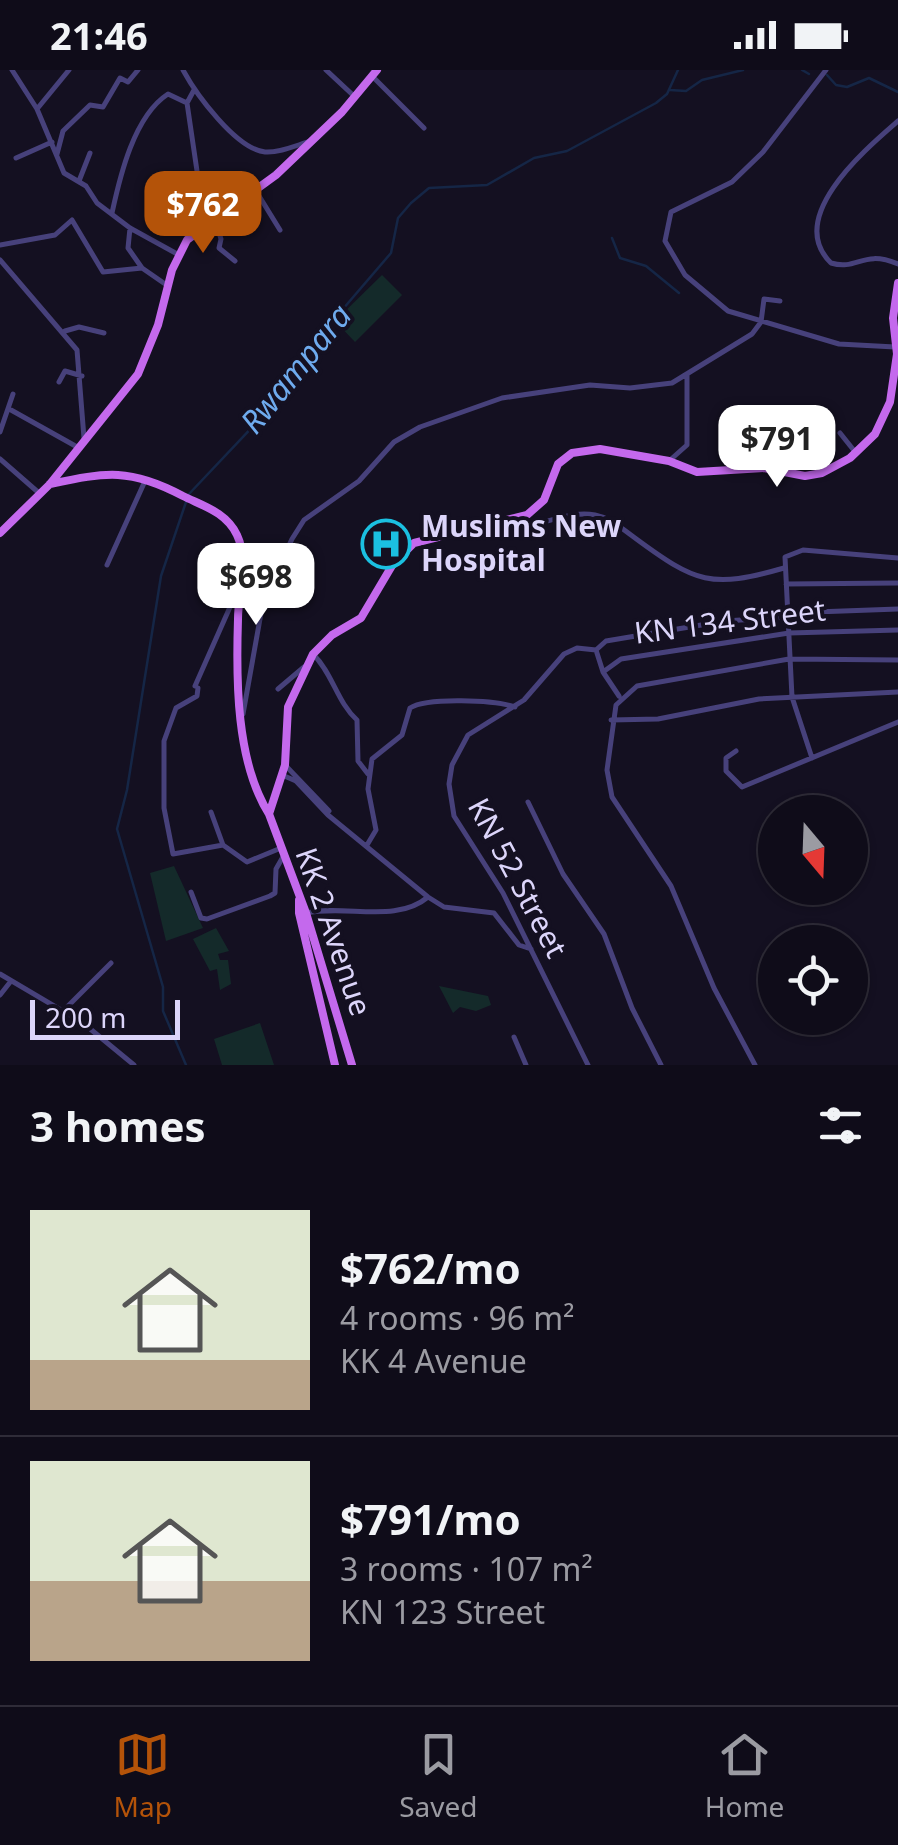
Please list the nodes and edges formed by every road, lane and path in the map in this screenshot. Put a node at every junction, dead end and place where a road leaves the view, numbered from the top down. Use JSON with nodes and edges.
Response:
{"nodes":[{"id":1,"x":12,"y":70,"type":"edge"},
{"id":2,"x":69,"y":70,"type":"edge"},
{"id":3,"x":138,"y":70,"type":"edge"},
{"id":4,"x":183,"y":70,"type":"edge"},
{"id":5,"x":196,"y":70,"type":"edge"},
{"id":6,"x":326,"y":70,"type":"edge"},
{"id":7,"x":826,"y":70,"type":"edge"},
{"id":8,"x":375,"y":73,"type":"edge"},
{"id":9,"x":188,"y":79,"type":"junction"},
{"id":10,"x":194,"y":90,"type":"junction"},
{"id":11,"x":354,"y":97,"type":"junction"},
{"id":12,"x":187,"y":104,"type":"junction"},
{"id":13,"x":37,"y":109,"type":"junction"},
{"id":14,"x":898,"y":121,"type":"edge"},
{"id":15,"x":424,"y":128,"type":"dead end"},
{"id":16,"x":314,"y":140,"type":"junction"},
{"id":17,"x":52,"y":142,"type":"junction"},
{"id":18,"x":90,"y":153,"type":"dead end"},
{"id":19,"x":57,"y":154,"type":"junction"},
{"id":20,"x":16,"y":158,"type":"dead end"},
{"id":21,"x":79,"y":182,"type":"junction"},
{"id":22,"x":256,"y":190,"type":"junction"},
{"id":23,"x":112,"y":213,"type":"junction"},
{"id":24,"x":216,"y":220,"type":"junction"},
{"id":25,"x":130,"y":228,"type":"junction"},
{"id":26,"x":280,"y":230,"type":"dead end"},
{"id":27,"x":187,"y":240,"type":"junction"},
{"id":28,"x":0,"y":246,"type":"edge"},
{"id":29,"x":179,"y":255,"type":"junction"},
{"id":30,"x":0,"y":260,"type":"edge"},
{"id":31,"x":235,"y":262,"type":"dead end"},
{"id":32,"x":898,"y":264,"type":"edge"},
{"id":33,"x":142,"y":268,"type":"junction"},
{"id":34,"x":898,"y":283,"type":"edge"},
{"id":35,"x":168,"y":286,"type":"junction"},
{"id":36,"x":780,"y":300,"type":"dead end"},
{"id":37,"x":761,"y":322,"type":"junction"},
{"id":38,"x":65,"y":331,"type":"junction"},
{"id":39,"x":104,"y":332,"type":"dead end"},
{"id":40,"x":898,"y":347,"type":"edge"},
{"id":41,"x":688,"y":375,"type":"junction"},
{"id":42,"x":82,"y":376,"type":"junction"},
{"id":43,"x":60,"y":382,"type":"dead end"},
{"id":44,"x":13,"y":394,"type":"dead end"},
{"id":45,"x":11,"y":410,"type":"junction"},
{"id":46,"x":0,"y":432,"type":"edge"},
{"id":47,"x":840,"y":434,"type":"dead end"},
{"id":48,"x":81,"y":444,"type":"junction"},
{"id":49,"x":856,"y":453,"type":"junction"},
{"id":50,"x":0,"y":459,"type":"edge"},
{"id":51,"x":668,"y":461,"type":"junction"},
{"id":52,"x":146,"y":478,"type":"junction"},
{"id":53,"x":50,"y":484,"type":"junction"},
{"id":54,"x":39,"y":494,"type":"junction"},
{"id":55,"x":512,"y":521,"type":"junction"},
{"id":56,"x":0,"y":533,"type":"edge"},
{"id":57,"x":898,"y":558,"type":"edge"},
{"id":58,"x":107,"y":564,"type":"dead end"},
{"id":59,"x":784,"y":568,"type":"junction"},
{"id":60,"x":898,"y":583,"type":"edge"},
{"id":61,"x":785,"y":584,"type":"junction"},
{"id":62,"x":239,"y":586,"type":"junction"},
{"id":63,"x":898,"y":609,"type":"edge"},
{"id":64,"x":788,"y":615,"type":"junction"},
{"id":65,"x":898,"y":630,"type":"edge"},
{"id":66,"x":789,"y":632,"type":"junction"},
{"id":67,"x":596,"y":650,"type":"junction"},
{"id":68,"x":313,"y":654,"type":"junction"},
{"id":69,"x":789,"y":659,"type":"junction"},
{"id":70,"x":898,"y":660,"type":"edge"},
{"id":71,"x":306,"y":666,"type":"junction"},
{"id":72,"x":603,"y":672,"type":"junction"},
{"id":73,"x":278,"y":689,"type":"dead end"},
{"id":74,"x":898,"y":692,"type":"edge"},
{"id":75,"x":792,"y":696,"type":"junction"},
{"id":76,"x":620,"y":697,"type":"junction"},
{"id":77,"x":515,"y":707,"type":"junction"},
{"id":78,"x":242,"y":717,"type":"junction"},
{"id":79,"x":611,"y":720,"type":"junction"},
{"id":80,"x":898,"y":722,"type":"edge"},
{"id":81,"x":736,"y":751,"type":"dead end"},
{"id":82,"x":812,"y":758,"type":"junction"},
{"id":83,"x":284,"y":770,"type":"junction"},
{"id":84,"x":368,"y":774,"type":"junction"},
{"id":85,"x":258,"y":790,"type":"junction"},
{"id":86,"x":273,"y":801,"type":"junction"},
{"id":87,"x":528,"y":802,"type":"dead end"},
{"id":88,"x":211,"y":812,"type":"dead end"},
{"id":89,"x":270,"y":814,"type":"junction"},
{"id":90,"x":223,"y":844,"type":"junction"},
{"id":91,"x":367,"y":845,"type":"junction"},
{"id":92,"x":282,"y":852,"type":"junction"},
{"id":93,"x":191,"y":892,"type":"dead end"},
{"id":94,"x":428,"y":896,"type":"junction"},
{"id":95,"x":300,"y":898,"type":"junction"},
{"id":96,"x":306,"y":913,"type":"junction"},
{"id":97,"x":531,"y":950,"type":"junction"},
{"id":98,"x":111,"y":963,"type":"dead end"},
{"id":99,"x":0,"y":974,"type":"edge"},
{"id":100,"x":11,"y":981,"type":"junction"},
{"id":101,"x":0,"y":994,"type":"edge"},
{"id":102,"x":64,"y":1011,"type":"junction"},
{"id":103,"x":514,"y":1038,"type":"dead end"},
{"id":104,"x":134,"y":1065,"type":"edge"},
{"id":105,"x":335,"y":1065,"type":"edge"},
{"id":106,"x":352,"y":1065,"type":"edge"},
{"id":107,"x":526,"y":1065,"type":"edge"},
{"id":108,"x":588,"y":1065,"type":"edge"},
{"id":109,"x":661,"y":1065,"type":"edge"},
{"id":110,"x":755,"y":1065,"type":"edge"}],
"edges":[{"from":1,"to":13,"type":"street"},
{"from":2,"to":13,"type":"street"},
{"from":3,"to":19,"type":"street"},
{"from":4,"to":9,"type":"street"},
{"from":5,"to":9,"type":"street"},
{"from":6,"to":11,"type":"street"},
{"from":7,"to":37,"type":"street"},
{"from":8,"to":11,"type":"main road"},
{"from":8,"to":15,"type":"street"},
{"from":9,"to":10,"type":"street"},
{"from":10,"to":12,"type":"street"},
{"from":10,"to":16,"type":"street"},
{"from":11,"to":16,"type":"main road"},
{"from":12,"to":23,"type":"street"},
{"from":12,"to":27,"type":"street"},
{"from":13,"to":17,"type":"street"},
{"from":14,"to":32,"type":"street"},
{"from":16,"to":22,"type":"main road"},
{"from":17,"to":19,"type":"street"},
{"from":17,"to":20,"type":"street"},
{"from":18,"to":21,"type":"street"},
{"from":19,"to":21,"type":"street"},
{"from":21,"to":23,"type":"street"},
{"from":22,"to":24,"type":"main road"},
{"from":22,"to":26,"type":"street"},
{"from":23,"to":25,"type":"street"},
{"from":24,"to":27,"type":"main road"},
{"from":24,"to":31,"type":"street"},
{"from":25,"to":29,"type":"street"},
{"from":25,"to":33,"type":"street"},
{"from":27,"to":29,"type":"main road"},
{"from":28,"to":33,"type":"street"},
{"from":29,"to":35,"type":"main road"},
{"from":30,"to":38,"type":"street"},
{"from":33,"to":35,"type":"street"},
{"from":34,"to":40,"type":"main road"},
{"from":35,"to":48,"type":"main road"},
{"from":36,"to":37,"type":"street"},
{"from":37,"to":40,"type":"street"},
{"from":37,"to":41,"type":"street"},
{"from":38,"to":39,"type":"street"},
{"from":38,"to":42,"type":"street"},
{"from":40,"to":49,"type":"main road"},
{"from":41,"to":51,"type":"street"},
{"from":41,"to":78,"type":"street"},
{"from":42,"to":43,"type":"street"},
{"from":42,"to":48,"type":"street"},
{"from":44,"to":45,"type":"street"},
{"from":45,"to":46,"type":"street"},
{"from":45,"to":48,"type":"street"},
{"from":47,"to":49,"type":"street"},
{"from":48,"to":53,"type":"main road"},
{"from":49,"to":51,"type":"main road"},
{"from":50,"to":54,"type":"street"},
{"from":51,"to":55,"type":"main road"},
{"from":52,"to":53,"type":"main road","name":"KK 2 Avenue"},
{"from":52,"to":58,"type":"street"},
{"from":52,"to":62,"type":"main road","name":"KK 2 Avenue"},
{"from":53,"to":54,"type":"main road"},
{"from":54,"to":56,"type":"main road"},
{"from":55,"to":59,"type":"street"},
{"from":55,"to":68,"type":"main road"},
{"from":57,"to":59,"type":"street"},
{"from":59,"to":61,"type":"street"},
{"from":60,"to":61,"type":"street"},
{"from":61,"to":64,"type":"street"},
{"from":62,"to":78,"type":"main road","name":"KK 2 Avenue"},
{"from":62,"to":90,"type":"street"},
{"from":63,"to":64,"type":"street","name":"KN 52 Street"},
{"from":64,"to":66,"type":"street"},
{"from":64,"to":67,"type":"street","name":"KN 52 Street"},
{"from":65,"to":66,"type":"street","name":"KN 134 Street"},
{"from":66,"to":69,"type":"street"},
{"from":66,"to":72,"type":"street","name":"KN 134 Street"},
{"from":67,"to":72,"type":"street"},
{"from":67,"to":77,"type":"street","name":"KN 52 Street"},
{"from":68,"to":71,"type":"main road","name":"KK 2 Avenue"},
{"from":68,"to":84,"type":"street"},
{"from":69,"to":70,"type":"street"},
{"from":69,"to":75,"type":"street"},
{"from":69,"to":76,"type":"street"},
{"from":71,"to":73,"type":"street"},
{"from":71,"to":83,"type":"main road","name":"KK 2 Avenue"},
{"from":72,"to":76,"type":"street","name":"KN 134 Street"},
{"from":74,"to":75,"type":"street"},
{"from":75,"to":79,"type":"street"},
{"from":75,"to":82,"type":"street"},
{"from":76,"to":79,"type":"street"},
{"from":77,"to":84,"type":"street"},
{"from":77,"to":97,"type":"street","name":"KN 52 Street"},
{"from":78,"to":85,"type":"main road","name":"KK 2 Avenue"},
{"from":79,"to":110,"type":"street"},
{"from":80,"to":82,"type":"street"},
{"from":81,"to":82,"type":"street"},
{"from":83,"to":86,"type":"main road","name":"KK 2 Avenue"},
{"from":83,"to":91,"type":"street"},
{"from":84,"to":91,"type":"street"},
{"from":85,"to":86,"type":"main road"},
{"from":85,"to":89,"type":"main road","name":"KK 2 Avenue"},
{"from":86,"to":89,"type":"main road","name":"KK 2 Avenue"},
{"from":87,"to":109,"type":"street"},
{"from":88,"to":90,"type":"street"},
{"from":89,"to":92,"type":"main road","name":"KK 2 Avenue"},
{"from":90,"to":92,"type":"street"},
{"from":91,"to":94,"type":"street"},
{"from":92,"to":93,"type":"street"},
{"from":92,"to":95,"type":"main road","name":"KK 2 Avenue"},
{"from":94,"to":96,"type":"street"},
{"from":94,"to":97,"type":"street"},
{"from":95,"to":96,"type":"main road","name":"KK 2 Avenue"},
{"from":95,"to":105,"type":"main road"},
{"from":96,"to":106,"type":"main road","name":"KK 2 Avenue"},
{"from":97,"to":108,"type":"street","name":"KN 52 Street"},
{"from":98,"to":102,"type":"street"},
{"from":99,"to":100,"type":"street"},
{"from":100,"to":101,"type":"street"},
{"from":100,"to":102,"type":"street"},
{"from":102,"to":104,"type":"street"},
{"from":103,"to":107,"type":"street"}]}
